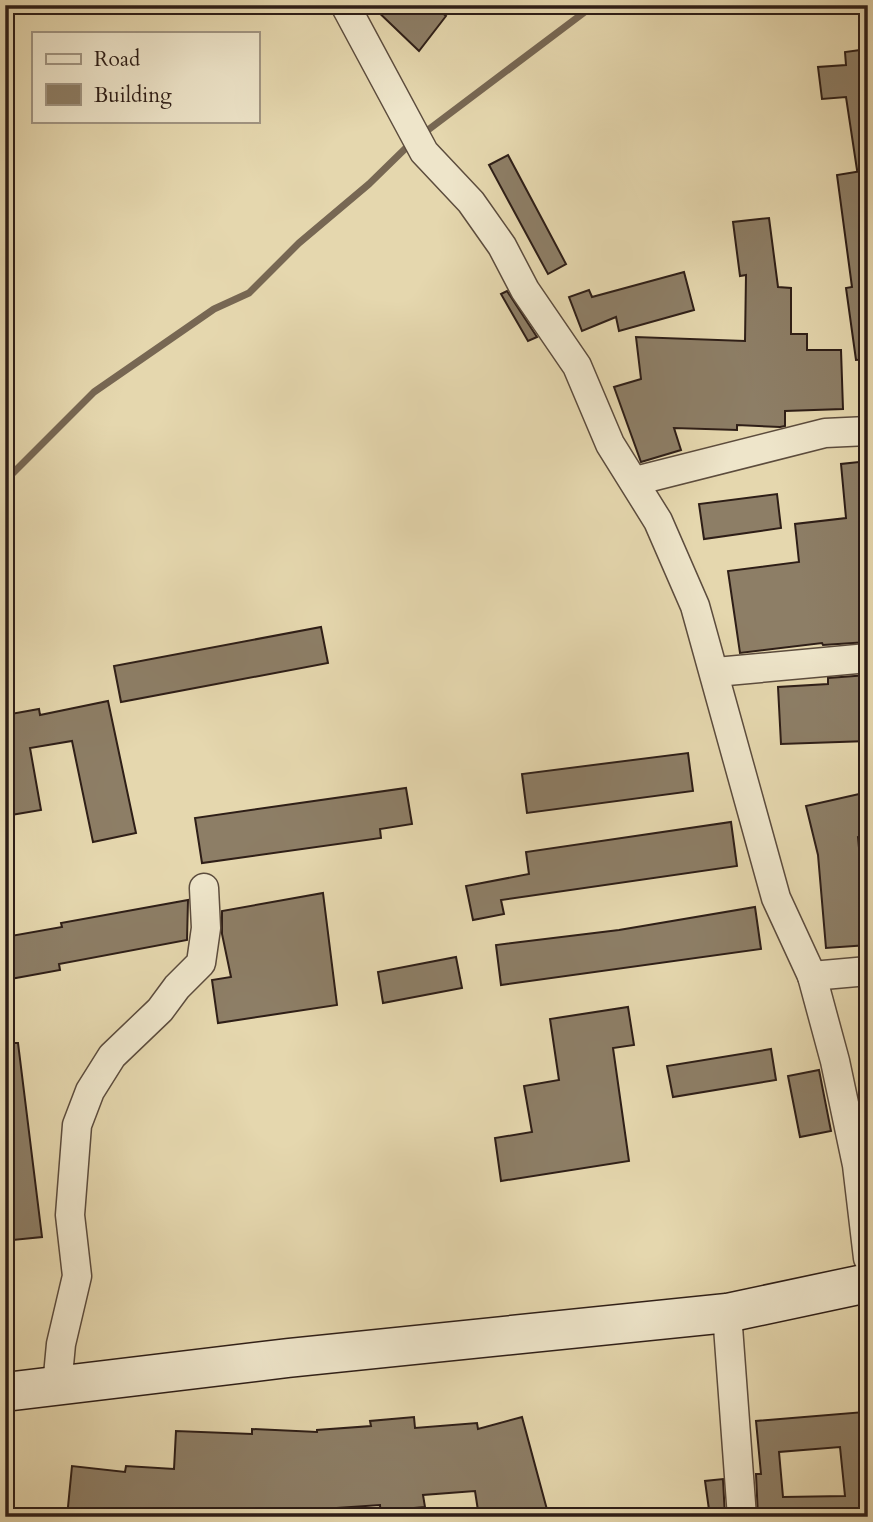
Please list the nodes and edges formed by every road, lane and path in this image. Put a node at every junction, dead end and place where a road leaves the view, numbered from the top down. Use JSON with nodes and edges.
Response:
{"nodes":[{"id":1,"x":345,"y":5,"type":"edge"},
{"id":2,"x":868,"y":431,"type":"edge"},
{"id":3,"x":635,"y":481,"type":"junction"},
{"id":4,"x":868,"y":658,"type":"edge"},
{"id":5,"x":716,"y":672,"type":"junction"},
{"id":6,"x":204,"y":888,"type":"dead end"},
{"id":7,"x":868,"y":971,"type":"edge"},
{"id":8,"x":812,"y":976,"type":"junction"},
{"id":9,"x":868,"y":1258,"type":"edge"},
{"id":10,"x":868,"y":1283,"type":"edge"},
{"id":11,"x":727,"y":1313,"type":"junction"},
{"id":12,"x":57,"y":1386,"type":"junction"},
{"id":13,"x":5,"y":1392,"type":"edge"},
{"id":14,"x":742,"y":1517,"type":"edge"}],
"edges":[{"from":1,"to":3,"type":"street"},
{"from":2,"to":3,"type":"street"},
{"from":3,"to":5,"type":"street"},
{"from":4,"to":5,"type":"street"},
{"from":5,"to":8,"type":"street"},
{"from":6,"to":12,"type":"street"},
{"from":7,"to":8,"type":"street"},
{"from":8,"to":9,"type":"street"},
{"from":10,"to":11,"type":"main road"},
{"from":11,"to":12,"type":"main road"},
{"from":11,"to":14,"type":"street"},
{"from":12,"to":13,"type":"main road"}]}
